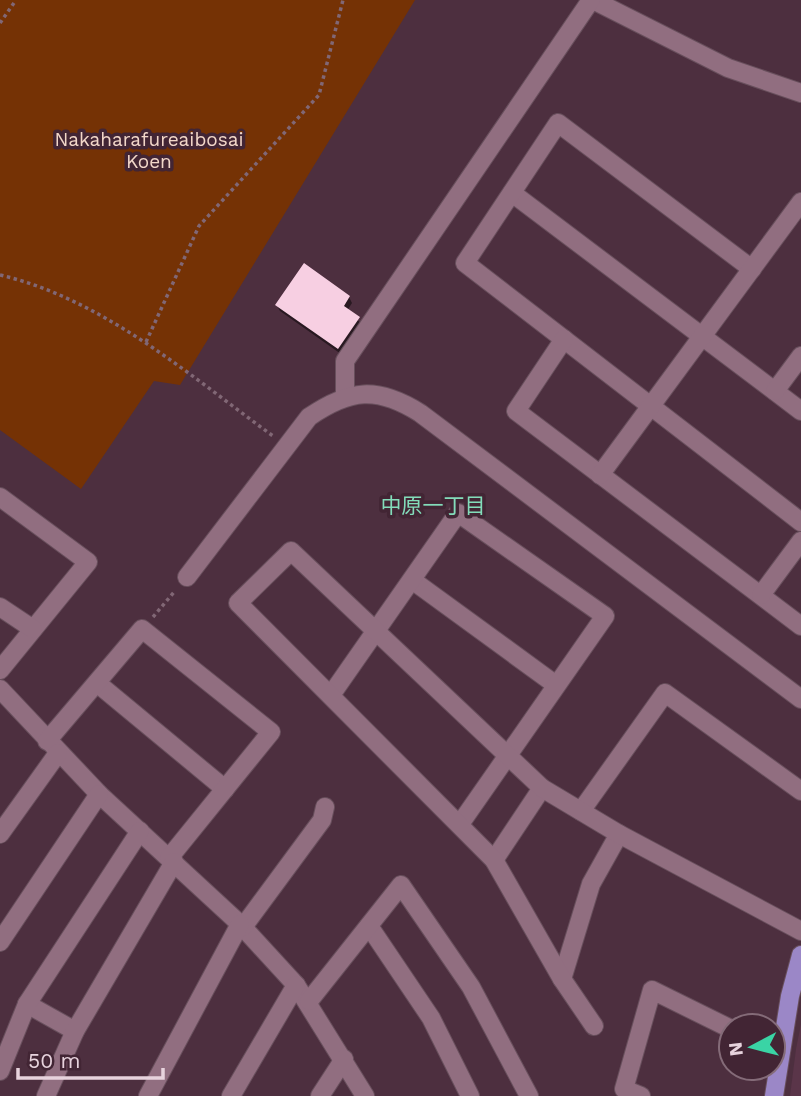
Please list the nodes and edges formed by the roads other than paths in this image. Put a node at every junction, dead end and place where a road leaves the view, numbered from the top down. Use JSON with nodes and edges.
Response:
{"nodes":[{"id":1,"x":592,"y":0,"type":"edge"},
{"id":2,"x":801,"y":93,"type":"edge"},
{"id":3,"x":512,"y":193,"type":"junction"},
{"id":4,"x":801,"y":202,"type":"edge"},
{"id":5,"x":752,"y":269,"type":"junction"},
{"id":6,"x":702,"y":336,"type":"junction"},
{"id":7,"x":564,"y":339,"type":"junction"},
{"id":8,"x":801,"y":356,"type":"edge"},
{"id":9,"x":775,"y":391,"type":"junction"},
{"id":10,"x":345,"y":397,"type":"junction"},
{"id":11,"x":651,"y":406,"type":"junction"},
{"id":12,"x":801,"y":411,"type":"edge"},
{"id":13,"x":600,"y":475,"type":"junction"},
{"id":14,"x":0,"y":497,"type":"edge"},
{"id":15,"x":801,"y":522,"type":"edge"},
{"id":16,"x":801,"y":541,"type":"edge"},
{"id":17,"x":187,"y":577,"type":"road end"},
{"id":18,"x":412,"y":580,"type":"junction"},
{"id":19,"x":761,"y":595,"type":"junction"},
{"id":20,"x":0,"y":607,"type":"edge"},
{"id":21,"x":801,"y":626,"type":"edge"},
{"id":22,"x":33,"y":629,"type":"junction"},
{"id":23,"x":377,"y":630,"type":"junction"},
{"id":24,"x":0,"y":670,"type":"edge"},
{"id":25,"x":97,"y":683,"type":"junction"},
{"id":26,"x":556,"y":685,"type":"junction"},
{"id":27,"x":0,"y":689,"type":"edge"},
{"id":28,"x":331,"y":695,"type":"junction"},
{"id":29,"x":801,"y":699,"type":"edge"},
{"id":30,"x":53,"y":747,"type":"junction"},
{"id":31,"x":507,"y":757,"type":"junction"},
{"id":32,"x":225,"y":789,"type":"junction"},
{"id":33,"x":542,"y":789,"type":"junction"},
{"id":34,"x":801,"y":791,"type":"edge"},
{"id":35,"x":99,"y":794,"type":"junction"},
{"id":36,"x":326,"y":807,"type":"dead end"},
{"id":37,"x":581,"y":811,"type":"junction"},
{"id":38,"x":460,"y":824,"type":"junction"},
{"id":39,"x":141,"y":831,"type":"junction"},
{"id":40,"x":0,"y":834,"type":"edge"},
{"id":41,"x":619,"y":834,"type":"junction"},
{"id":42,"x":172,"y":860,"type":"junction"},
{"id":43,"x":494,"y":860,"type":"junction"},
{"id":44,"x":241,"y":925,"type":"junction"},
{"id":45,"x":369,"y":926,"type":"junction"},
{"id":46,"x":801,"y":931,"type":"edge"},
{"id":47,"x":0,"y":942,"type":"edge"},
{"id":48,"x":801,"y":955,"type":"edge"},
{"id":49,"x":562,"y":979,"type":"junction"},
{"id":50,"x":296,"y":985,"type":"junction"},
{"id":51,"x":309,"y":1001,"type":"junction"},
{"id":52,"x":27,"y":1004,"type":"junction"},
{"id":53,"x":786,"y":1012,"type":"edge"},
{"id":54,"x":717,"y":1021,"type":"edge"},
{"id":55,"x":594,"y":1026,"type":"dead end"},
{"id":56,"x":75,"y":1031,"type":"junction"},
{"id":57,"x":344,"y":1059,"type":"junction"},
{"id":58,"x":0,"y":1071,"type":"edge"},
{"id":59,"x":46,"y":1096,"type":"edge"},
{"id":60,"x":148,"y":1096,"type":"edge"},
{"id":61,"x":231,"y":1096,"type":"edge"},
{"id":62,"x":320,"y":1096,"type":"edge"},
{"id":63,"x":365,"y":1096,"type":"edge"},
{"id":64,"x":470,"y":1096,"type":"edge"},
{"id":65,"x":529,"y":1096,"type":"edge"},
{"id":66,"x":641,"y":1096,"type":"edge"}],
"edges":[{"from":1,"to":2,"type":"street"},
{"from":1,"to":10,"type":"street"},
{"from":3,"to":5,"type":"street"},
{"from":3,"to":6,"type":"street"},
{"from":3,"to":7,"type":"street"},
{"from":4,"to":5,"type":"street"},
{"from":5,"to":6,"type":"street"},
{"from":6,"to":9,"type":"street"},
{"from":6,"to":11,"type":"street"},
{"from":7,"to":11,"type":"street"},
{"from":7,"to":13,"type":"street"},
{"from":8,"to":9,"type":"street"},
{"from":9,"to":12,"type":"street"},
{"from":10,"to":17,"type":"street"},
{"from":10,"to":29,"type":"street"},
{"from":11,"to":13,"type":"street"},
{"from":11,"to":15,"type":"street"},
{"from":13,"to":19,"type":"street"},
{"from":14,"to":22,"type":"street"},
{"from":16,"to":19,"type":"street"},
{"from":18,"to":23,"type":"street"},
{"from":18,"to":26,"type":"street"},
{"from":18,"to":26,"type":"street"},
{"from":19,"to":21,"type":"street"},
{"from":20,"to":22,"type":"street"},
{"from":22,"to":24,"type":"street"},
{"from":23,"to":28,"type":"street"},
{"from":23,"to":28,"type":"street"},
{"from":23,"to":31,"type":"street"},
{"from":25,"to":30,"type":"street"},
{"from":25,"to":32,"type":"street"},
{"from":25,"to":32,"type":"street"},
{"from":26,"to":31,"type":"street"},
{"from":27,"to":30,"type":"street"},
{"from":28,"to":38,"type":"street"},
{"from":30,"to":35,"type":"street"},
{"from":30,"to":40,"type":"street"},
{"from":31,"to":33,"type":"street"},
{"from":31,"to":38,"type":"street"},
{"from":32,"to":42,"type":"street"},
{"from":33,"to":37,"type":"street"},
{"from":33,"to":43,"type":"street"},
{"from":34,"to":37,"type":"street"},
{"from":35,"to":39,"type":"street"},
{"from":35,"to":47,"type":"street"},
{"from":36,"to":44,"type":"street"},
{"from":37,"to":41,"type":"street"},
{"from":38,"to":43,"type":"street"},
{"from":39,"to":42,"type":"street"},
{"from":39,"to":52,"type":"street"},
{"from":41,"to":46,"type":"street"},
{"from":41,"to":49,"type":"street"},
{"from":42,"to":44,"type":"street"},
{"from":42,"to":56,"type":"street"},
{"from":43,"to":49,"type":"street"},
{"from":44,"to":50,"type":"street"},
{"from":44,"to":60,"type":"street"},
{"from":45,"to":51,"type":"street"},
{"from":45,"to":64,"type":"street"},
{"from":45,"to":65,"type":"street"},
{"from":48,"to":53,"type":"main road"},
{"from":49,"to":55,"type":"street"},
{"from":50,"to":51,"type":"street"},
{"from":50,"to":61,"type":"street"},
{"from":51,"to":57,"type":"street"},
{"from":52,"to":56,"type":"street"},
{"from":52,"to":58,"type":"street"},
{"from":54,"to":66,"type":"street"},
{"from":56,"to":59,"type":"street"},
{"from":57,"to":62,"type":"street"},
{"from":57,"to":63,"type":"street"}]}
